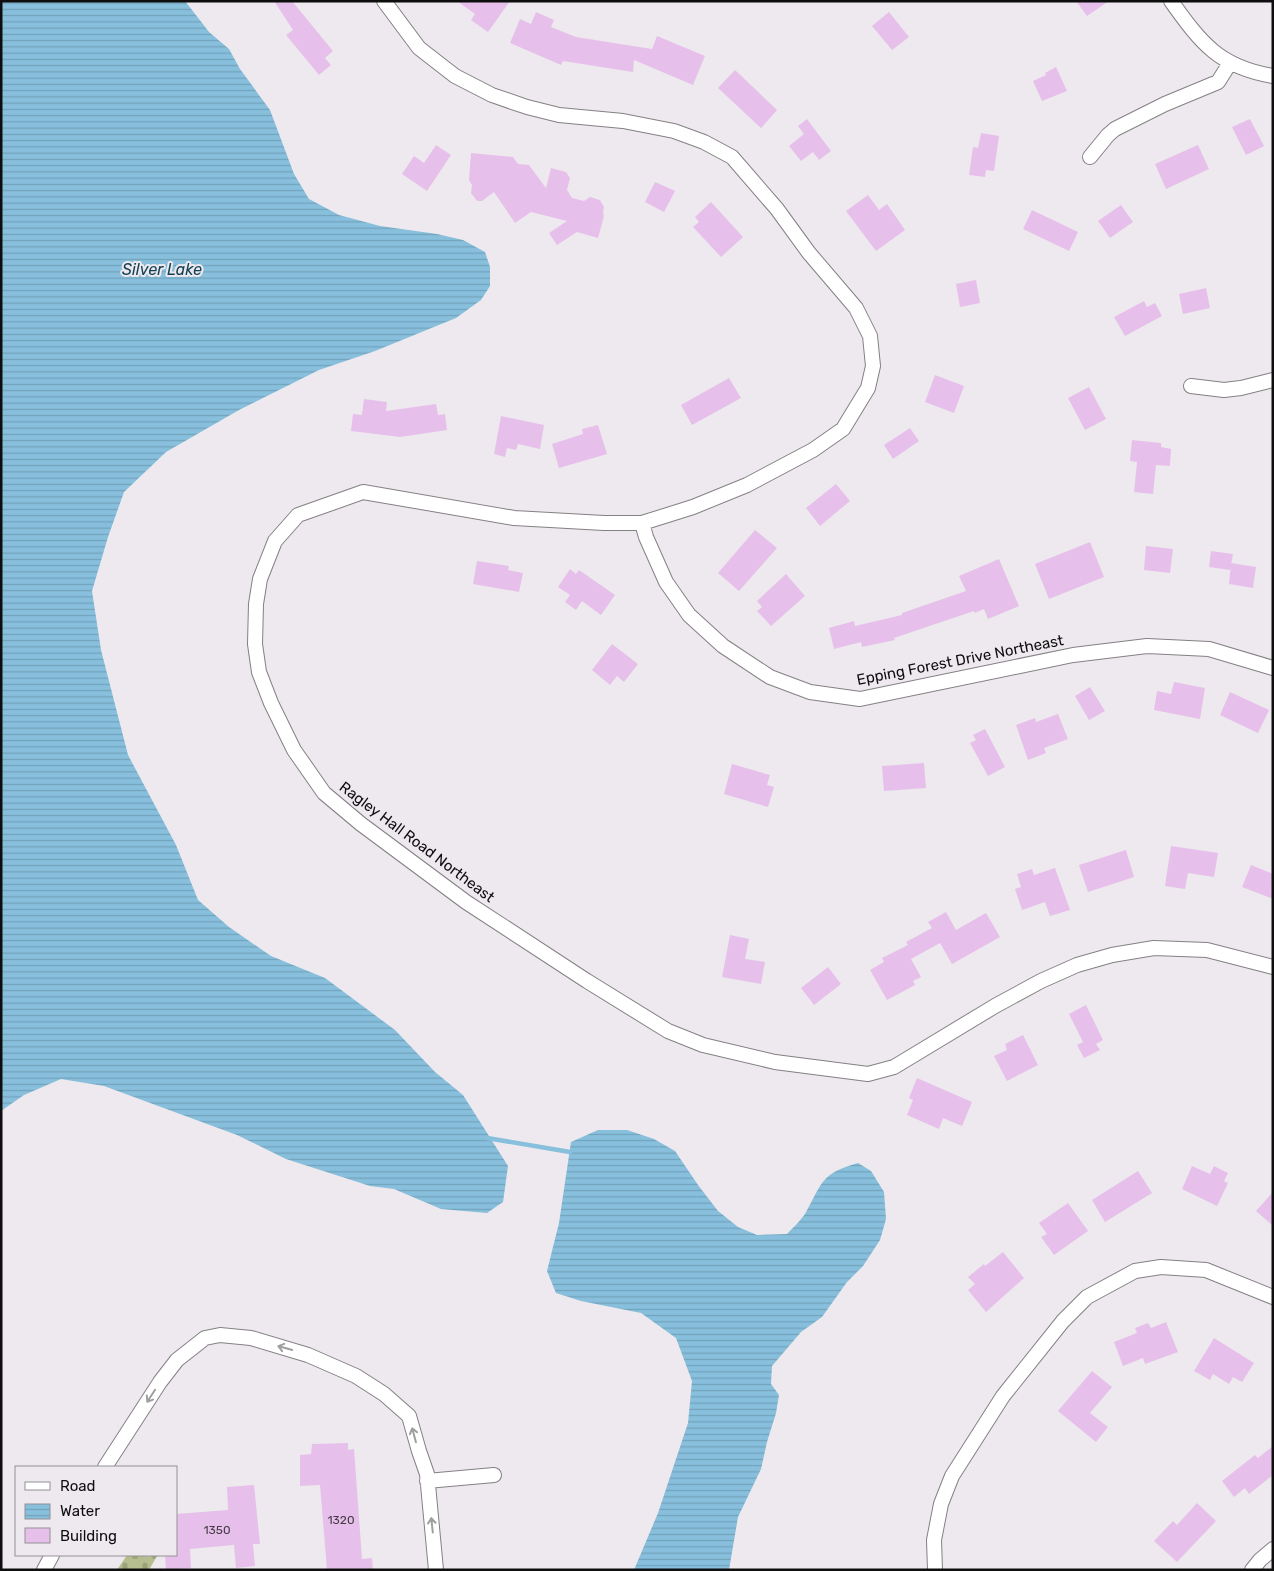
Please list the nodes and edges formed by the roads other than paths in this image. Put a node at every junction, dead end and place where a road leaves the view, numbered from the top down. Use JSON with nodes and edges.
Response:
{"nodes":[{"id":1,"x":384,"y":1,"type":"edge"},
{"id":2,"x":1171,"y":1,"type":"edge"},
{"id":3,"x":1230,"y":63,"type":"junction"},
{"id":4,"x":1273,"y":76,"type":"edge"},
{"id":5,"x":1090,"y":157,"type":"dead end"},
{"id":6,"x":1273,"y":380,"type":"edge"},
{"id":7,"x":1191,"y":386,"type":"dead end"},
{"id":8,"x":642,"y":523,"type":"junction"},
{"id":9,"x":1273,"y":668,"type":"edge"},
{"id":10,"x":1273,"y":967,"type":"edge"},
{"id":11,"x":1273,"y":1297,"type":"edge"},
{"id":12,"x":106,"y":1466,"type":"edge"},
{"id":13,"x":494,"y":1476,"type":"dead end"},
{"id":14,"x":427,"y":1481,"type":"junction"},
{"id":15,"x":1273,"y":1549,"type":"edge"},
{"id":16,"x":51,"y":1556,"type":"edge"},
{"id":17,"x":44,"y":1570,"type":"edge"},
{"id":18,"x":436,"y":1570,"type":"edge"},
{"id":19,"x":935,"y":1570,"type":"edge"},
{"id":20,"x":1252,"y":1570,"type":"edge"}],
"edges":[{"from":1,"to":8,"type":"street","name":"Ragley Hall Road Northeast"},
{"from":2,"to":3,"type":"street"},
{"from":3,"to":4,"type":"street"},
{"from":3,"to":5,"type":"street"},
{"from":6,"to":7,"type":"street"},
{"from":8,"to":9,"type":"street","name":"Epping Forest Drive Northeast"},
{"from":8,"to":10,"type":"street","name":"Ragley Hall Road Northeast"},
{"from":11,"to":19,"type":"street"},
{"from":14,"to":12,"type":"street","one_way":true},
{"from":13,"to":14,"type":"street"},
{"from":18,"to":14,"type":"street","one_way":true},
{"from":15,"to":20,"type":"street"},
{"from":16,"to":17,"type":"street"}]}
